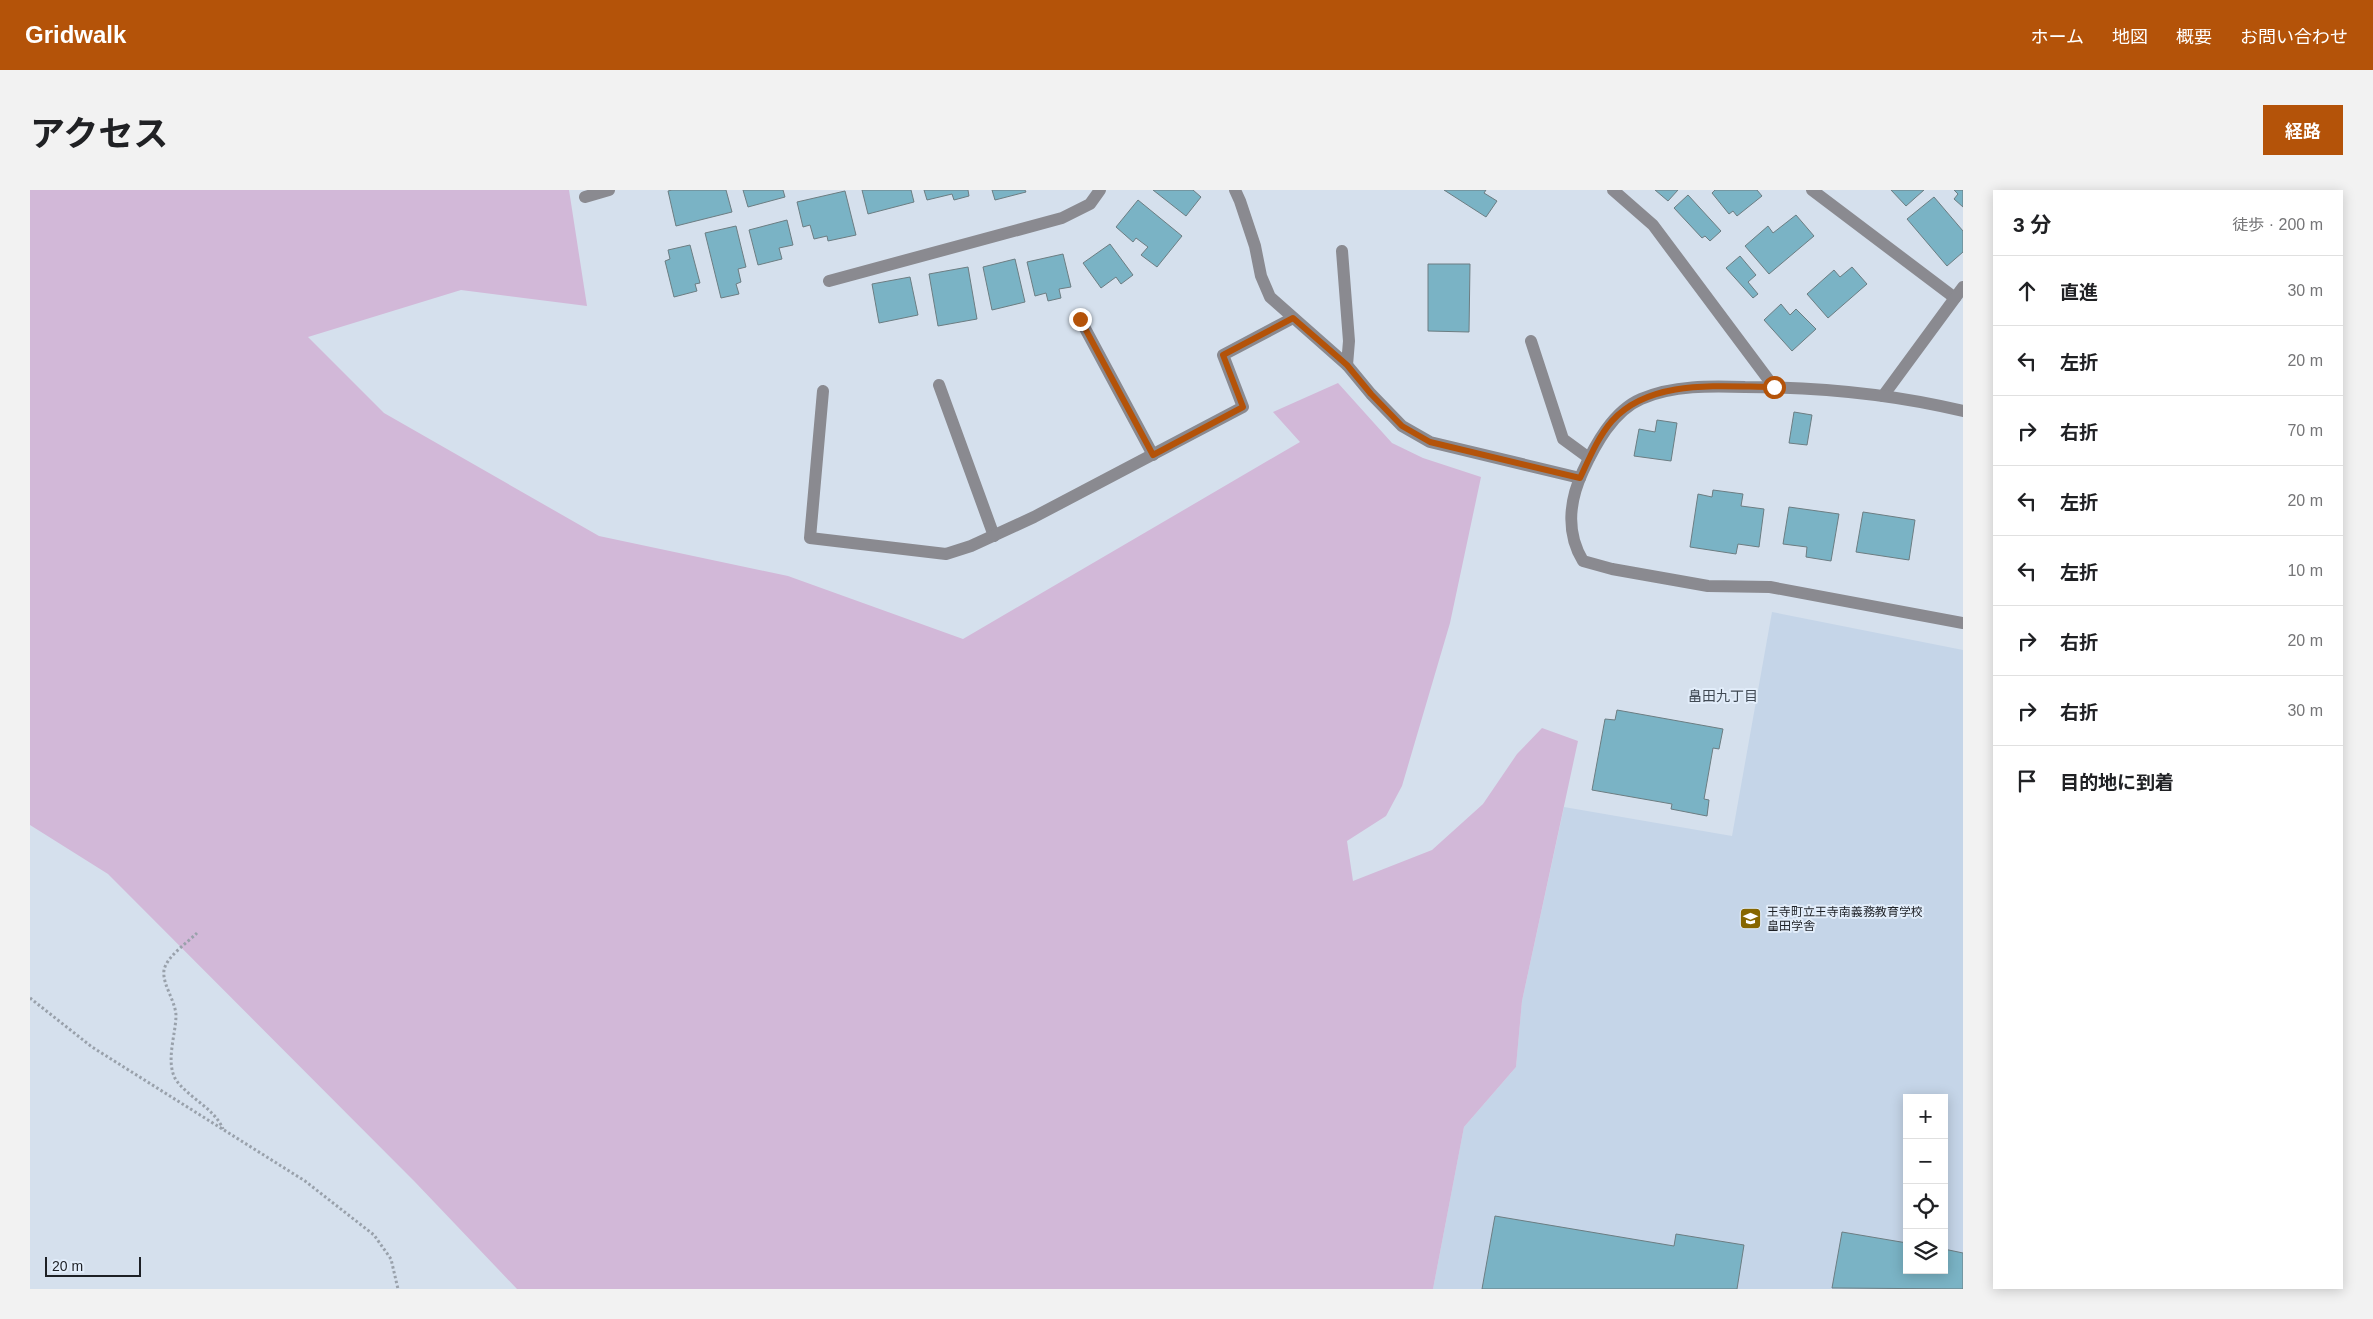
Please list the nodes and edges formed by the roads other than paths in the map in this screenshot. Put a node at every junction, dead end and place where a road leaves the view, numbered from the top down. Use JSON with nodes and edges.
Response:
{"nodes":[{"id":1,"x":609,"y":190,"type":"edge"},
{"id":2,"x":1100,"y":190,"type":"edge"},
{"id":3,"x":1235,"y":190,"type":"edge"},
{"id":4,"x":1612,"y":190,"type":"edge"},
{"id":5,"x":1812,"y":190,"type":"edge"},
{"id":6,"x":585,"y":198,"type":"dead end"},
{"id":7,"x":1342,"y":251,"type":"dead end"},
{"id":8,"x":829,"y":281,"type":"dead end"},
{"id":9,"x":1963,"y":287,"type":"edge"},
{"id":10,"x":1955,"y":298,"type":"junction"},
{"id":11,"x":1293,"y":318,"type":"junction"},
{"id":12,"x":1080,"y":319,"type":"dead end"},
{"id":13,"x":1531,"y":341,"type":"dead end"},
{"id":14,"x":1347,"y":365,"type":"junction"},
{"id":15,"x":940,"y":385,"type":"dead end"},
{"id":16,"x":1774,"y":387,"type":"junction"},
{"id":17,"x":823,"y":391,"type":"dead end"},
{"id":18,"x":1883,"y":396,"type":"junction"},
{"id":19,"x":1963,"y":412,"type":"edge"},
{"id":20,"x":1153,"y":455,"type":"junction"},
{"id":21,"x":1589,"y":458,"type":"junction"},
{"id":22,"x":1580,"y":478,"type":"junction"},
{"id":23,"x":994,"y":536,"type":"junction"},
{"id":24,"x":1963,"y":623,"type":"edge"}],
"edges":[{"from":1,"to":6,"type":"street"},
{"from":2,"to":8,"type":"street"},
{"from":3,"to":11,"type":"street"},
{"from":4,"to":16,"type":"street"},
{"from":5,"to":10,"type":"street"},
{"from":7,"to":14,"type":"street"},
{"from":9,"to":10,"type":"street"},
{"from":10,"to":18,"type":"street"},
{"from":11,"to":14,"type":"street"},
{"from":11,"to":20,"type":"street"},
{"from":12,"to":20,"type":"street"},
{"from":13,"to":21,"type":"street"},
{"from":14,"to":22,"type":"street"},
{"from":15,"to":23,"type":"street"},
{"from":16,"to":18,"type":"street"},
{"from":16,"to":21,"type":"street"},
{"from":17,"to":23,"type":"street"},
{"from":18,"to":19,"type":"street"},
{"from":20,"to":23,"type":"street"},
{"from":21,"to":22,"type":"street"},
{"from":22,"to":24,"type":"street"}]}
